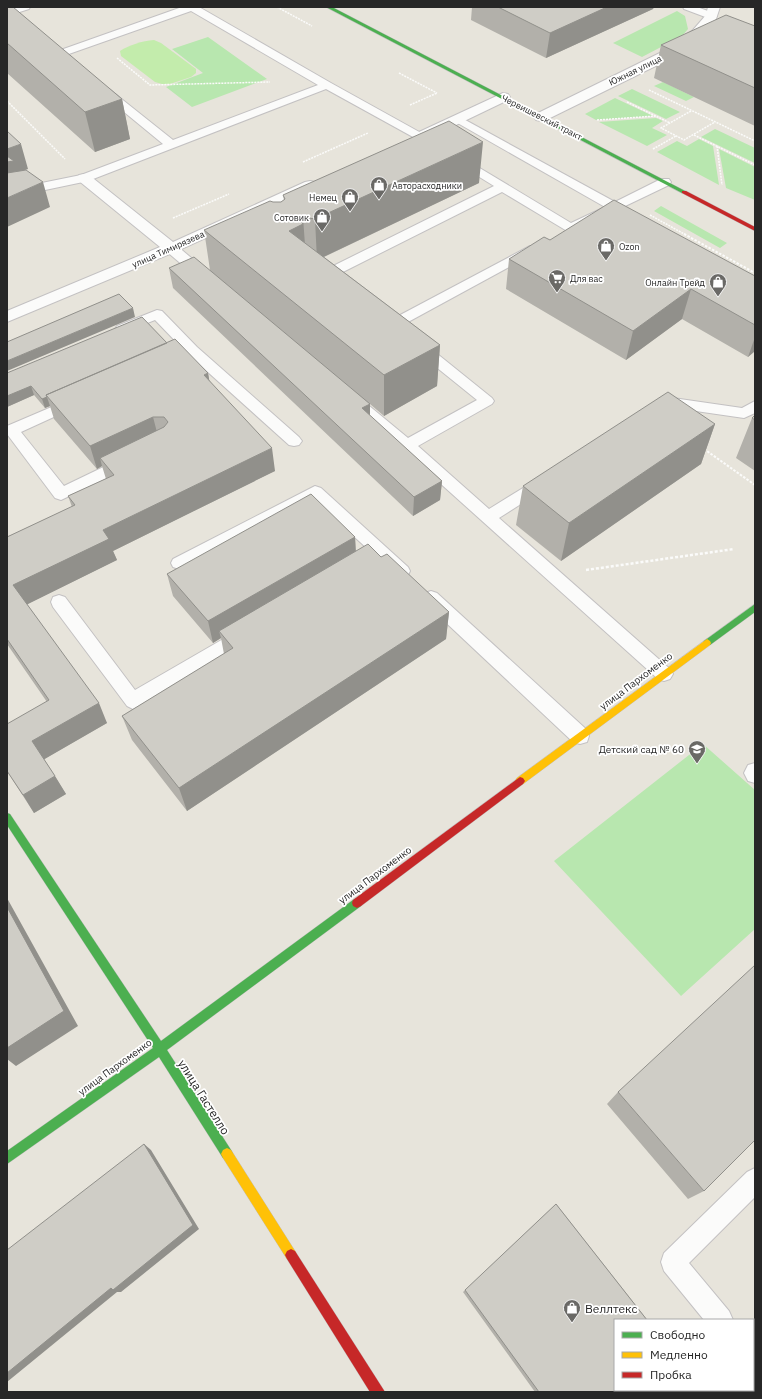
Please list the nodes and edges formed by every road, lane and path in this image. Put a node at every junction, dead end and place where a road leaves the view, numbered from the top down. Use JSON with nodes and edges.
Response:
{"nodes":[{"id":1,"x":25,"y":7,"type":"edge"},
{"id":2,"x":192,"y":7,"type":"edge"},
{"id":3,"x":328,"y":7,"type":"edge"},
{"id":4,"x":688,"y":7,"type":"edge"},
{"id":5,"x":713,"y":11,"type":"edge"},
{"id":6,"x":7,"y":13,"type":"edge"},
{"id":7,"x":83,"y":46,"type":"junction"},
{"id":8,"x":78,"y":69,"type":"edge"},
{"id":9,"x":96,"y":84,"type":"edge"},
{"id":10,"x":327,"y":85,"type":"junction"},
{"id":11,"x":643,"y":87,"type":"dead end"},
{"id":12,"x":437,"y":93,"type":"dead end"},
{"id":13,"x":296,"y":96,"type":"junction"},
{"id":14,"x":503,"y":97,"type":"junction"},
{"id":15,"x":621,"y":99,"type":"dead end"},
{"id":16,"x":7,"y":101,"type":"edge"},
{"id":17,"x":692,"y":110,"type":"junction"},
{"id":18,"x":656,"y":116,"type":"junction"},
{"id":19,"x":386,"y":117,"type":"junction"},
{"id":20,"x":541,"y":117,"type":"junction"},
{"id":21,"x":458,"y":119,"type":"junction"},
{"id":22,"x":597,"y":120,"type":"dead end"},
{"id":23,"x":715,"y":122,"type":"junction"},
{"id":24,"x":670,"y":123,"type":"junction"},
{"id":25,"x":693,"y":134,"type":"junction"},
{"id":26,"x":421,"y":136,"type":"junction"},
{"id":27,"x":676,"y":136,"type":"junction"},
{"id":28,"x":755,"y":141,"type":"edge"},
{"id":29,"x":406,"y":143,"type":"edge"},
{"id":30,"x":171,"y":144,"type":"junction"},
{"id":31,"x":649,"y":151,"type":"dead end"},
{"id":32,"x":299,"y":164,"type":"dead end"},
{"id":33,"x":755,"y":165,"type":"edge"},
{"id":34,"x":84,"y":178,"type":"junction"},
{"id":35,"x":320,"y":181,"type":"edge"},
{"id":36,"x":665,"y":182,"type":"junction"},
{"id":37,"x":502,"y":188,"type":"junction"},
{"id":38,"x":234,"y":192,"type":"dead end"},
{"id":39,"x":7,"y":194,"type":"edge"},
{"id":40,"x":614,"y":207,"type":"junction"},
{"id":41,"x":570,"y":228,"type":"junction"},
{"id":42,"x":755,"y":228,"type":"edge"},
{"id":43,"x":147,"y":229,"type":"junction"},
{"id":44,"x":557,"y":236,"type":"edge"},
{"id":45,"x":543,"y":243,"type":"edge"},
{"id":46,"x":171,"y":248,"type":"junction"},
{"id":47,"x":726,"y":257,"type":"dead end"},
{"id":48,"x":720,"y":261,"type":"edge"},
{"id":49,"x":213,"y":284,"type":"edge"},
{"id":50,"x":338,"y":284,"type":"edge"},
{"id":51,"x":380,"y":316,"type":"edge"},
{"id":52,"x":7,"y":317,"type":"edge"},
{"id":53,"x":392,"y":325,"type":"junction"},
{"id":54,"x":107,"y":335,"type":"edge"},
{"id":55,"x":192,"y":350,"type":"junction"},
{"id":56,"x":156,"y":366,"type":"edge"},
{"id":57,"x":340,"y":389,"type":"edge"},
{"id":58,"x":91,"y":395,"type":"edge"},
{"id":59,"x":755,"y":406,"type":"edge"},
{"id":60,"x":654,"y":415,"type":"edge"},
{"id":61,"x":294,"y":441,"type":"dead end"},
{"id":62,"x":407,"y":445,"type":"junction"},
{"id":63,"x":698,"y":446,"type":"edge"},
{"id":64,"x":136,"y":458,"type":"edge"},
{"id":65,"x":554,"y":476,"type":"edge"},
{"id":66,"x":755,"y":485,"type":"edge"},
{"id":67,"x":488,"y":516,"type":"junction"},
{"id":68,"x":734,"y":549,"type":"dead end"},
{"id":69,"x":383,"y":553,"type":"junction"},
{"id":70,"x":179,"y":563,"type":"dead end"},
{"id":71,"x":553,"y":575,"type":"junction"},
{"id":72,"x":342,"y":577,"type":"edge"},
{"id":73,"x":59,"y":602,"type":"dead end"},
{"id":74,"x":755,"y":606,"type":"edge"},
{"id":75,"x":255,"y":629,"type":"edge"},
{"id":76,"x":664,"y":674,"type":"junction"},
{"id":77,"x":580,"y":736,"type":"junction"},
{"id":78,"x":755,"y":771,"type":"edge"},
{"id":79,"x":755,"y":775,"type":"edge"},
{"id":80,"x":7,"y":817,"type":"edge"},
{"id":81,"x":160,"y":1049,"type":"junction"},
{"id":82,"x":7,"y":1158,"type":"edge"},
{"id":83,"x":755,"y":1180,"type":"edge"},
{"id":84,"x":719,"y":1319,"type":"edge"},
{"id":85,"x":378,"y":1392,"type":"edge"}],
"edges":[{"from":1,"to":6,"type":"lane"},
{"from":2,"to":7,"type":"lane"},
{"from":2,"to":10,"type":"lane"},
{"from":3,"to":14,"type":"street","name":"Червишевский тракт"},
{"from":4,"to":5,"type":"lane"},
{"from":5,"to":20,"type":"street","name":"Южная улица"},
{"from":7,"to":8,"type":"lane"},
{"from":7,"to":13,"type":"path"},
{"from":9,"to":30,"type":"lane"},
{"from":10,"to":13,"type":"lane"},
{"from":10,"to":19,"type":"lane"},
{"from":11,"to":17,"type":"path"},
{"from":12,"to":19,"type":"path"},
{"from":13,"to":30,"type":"lane"},
{"from":14,"to":20,"type":"street","name":"Червишевский тракт"},
{"from":14,"to":21,"type":"street"},
{"from":15,"to":18,"type":"path"},
{"from":16,"to":34,"type":"path"},
{"from":17,"to":23,"type":"path"},
{"from":17,"to":24,"type":"path"},
{"from":18,"to":22,"type":"path"},
{"from":18,"to":24,"type":"path"},
{"from":19,"to":26,"type":"lane"},
{"from":19,"to":32,"type":"path"},
{"from":20,"to":36,"type":"street","name":"Червишевский тракт"},
{"from":21,"to":26,"type":"street"},
{"from":21,"to":40,"type":"lane"},
{"from":23,"to":25,"type":"path"},
{"from":23,"to":28,"type":"path"},
{"from":24,"to":27,"type":"path"},
{"from":25,"to":27,"type":"path"},
{"from":25,"to":33,"type":"path"},
{"from":26,"to":29,"type":"street"},
{"from":26,"to":37,"type":"lane"},
{"from":27,"to":31,"type":"path"},
{"from":30,"to":34,"type":"lane"},
{"from":34,"to":39,"type":"lane"},
{"from":34,"to":43,"type":"street"},
{"from":35,"to":46,"type":"street","name":"улица Тимирязева"},
{"from":36,"to":40,"type":"lane"},
{"from":36,"to":42,"type":"street","name":"Червишевский тракт"},
{"from":37,"to":41,"type":"lane"},
{"from":37,"to":50,"type":"lane"},
{"from":38,"to":43,"type":"path"},
{"from":40,"to":41,"type":"lane"},
{"from":41,"to":44,"type":"lane"},
{"from":43,"to":46,"type":"street"},
{"from":45,"to":53,"type":"lane"},
{"from":46,"to":49,"type":"lane"},
{"from":46,"to":52,"type":"street","name":"улица Тимирязева"},
{"from":47,"to":48,"type":"path"},
{"from":51,"to":53,"type":"lane"},
{"from":53,"to":62,"type":"lane"},
{"from":54,"to":55,"type":"lane"},
{"from":55,"to":56,"type":"lane"},
{"from":55,"to":61,"type":"lane"},
{"from":57,"to":62,"type":"lane"},
{"from":58,"to":64,"type":"lane"},
{"from":59,"to":60,"type":"lane"},
{"from":62,"to":67,"type":"lane"},
{"from":63,"to":66,"type":"path"},
{"from":65,"to":67,"type":"lane"},
{"from":67,"to":71,"type":"lane"},
{"from":68,"to":71,"type":"path"},
{"from":69,"to":70,"type":"lane"},
{"from":69,"to":72,"type":"lane"},
{"from":69,"to":77,"type":"lane"},
{"from":71,"to":76,"type":"lane"},
{"from":73,"to":75,"type":"lane"},
{"from":74,"to":76,"type":"street","name":"улица Пархоменко"},
{"from":76,"to":77,"type":"street","name":"улица Пархоменко"},
{"from":77,"to":81,"type":"street","name":"улица Пархоменко"},
{"from":78,"to":79,"type":"lane"},
{"from":80,"to":81,"type":"street","name":"улица Гастелло"},
{"from":81,"to":82,"type":"street","name":"улица Пархоменко"},
{"from":81,"to":85,"type":"street","name":"улица Гастелло"},
{"from":83,"to":84,"type":"lane"}]}
